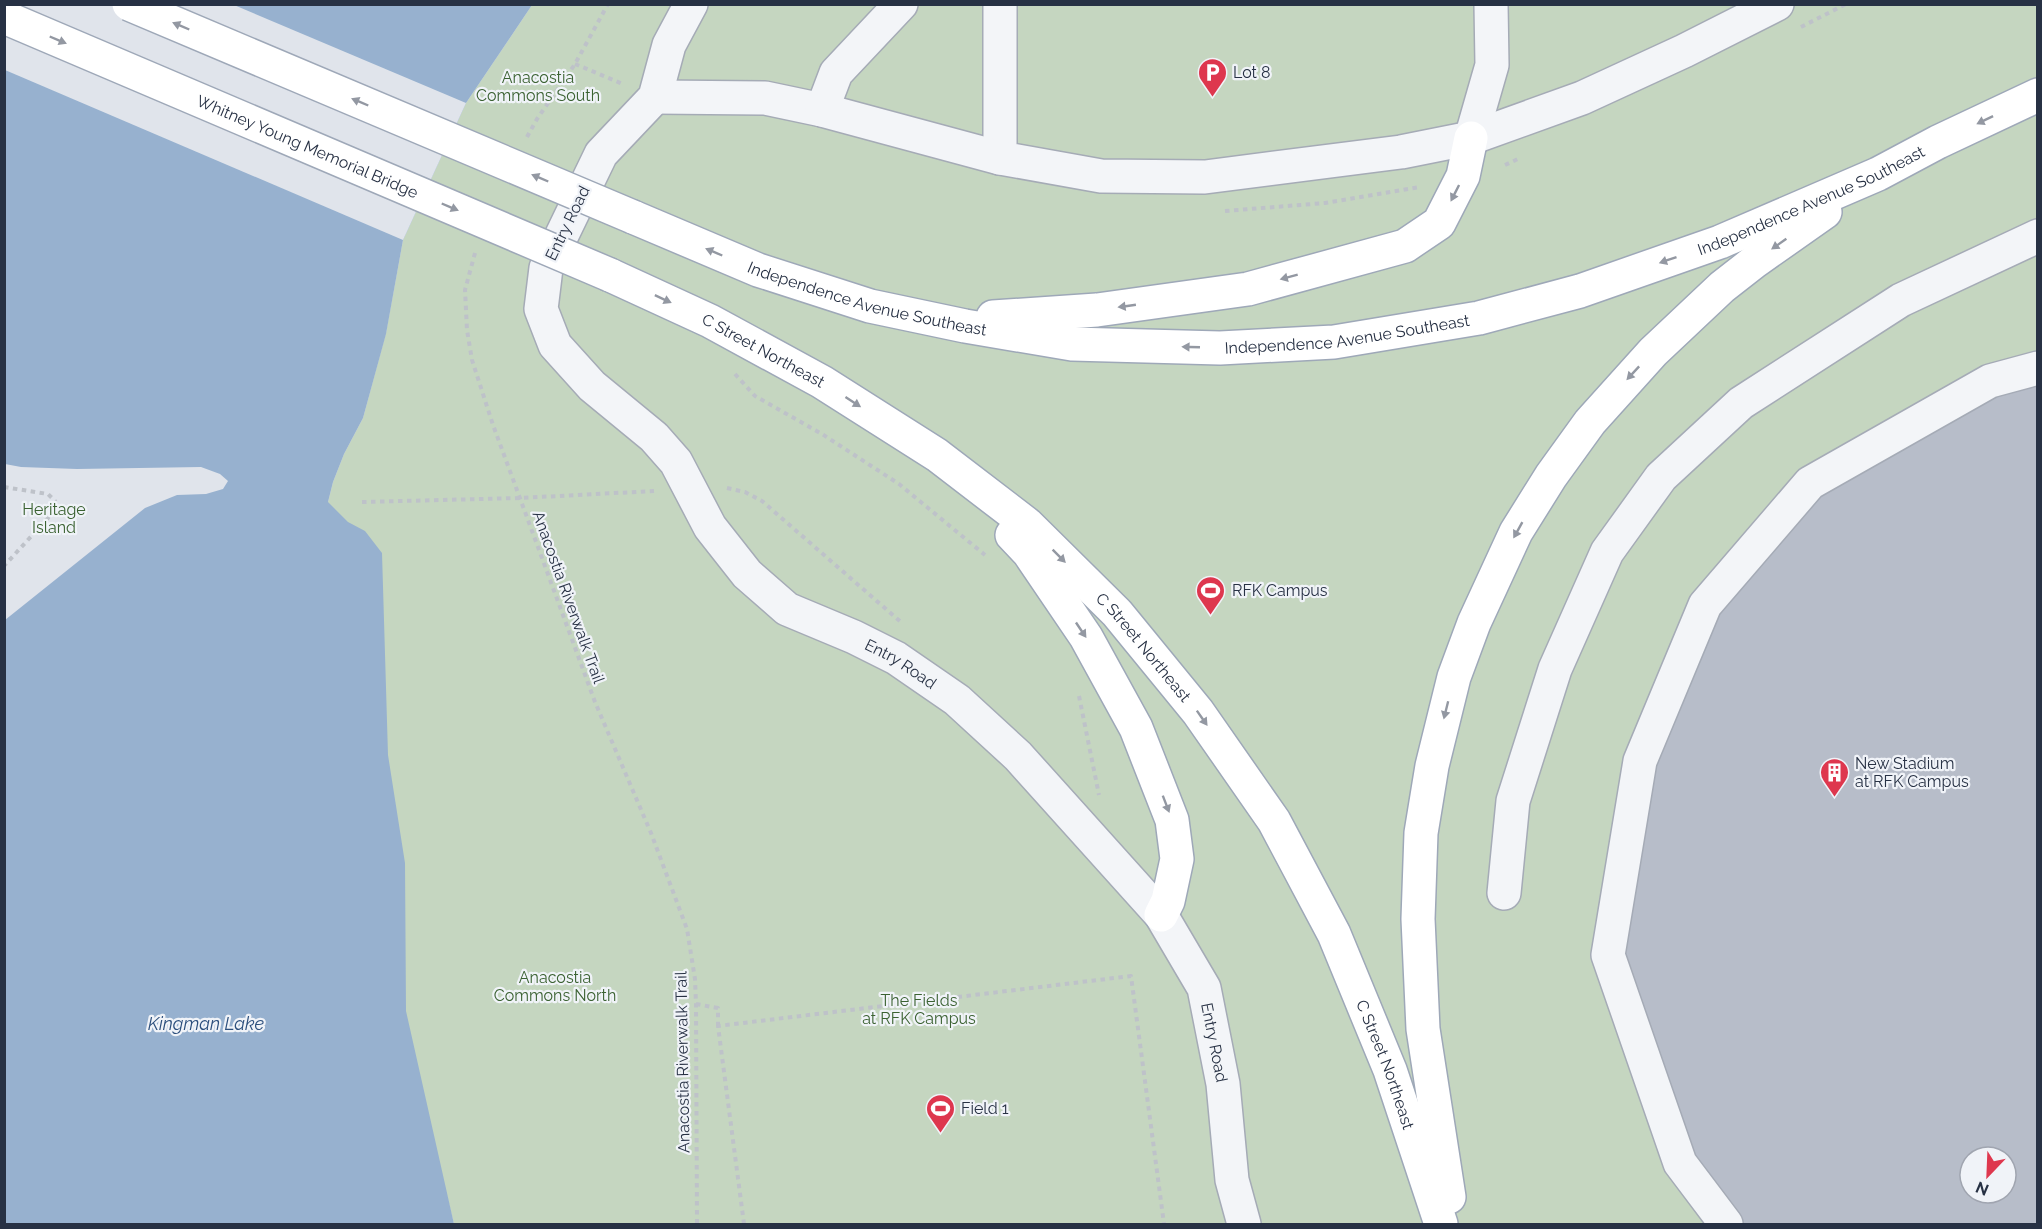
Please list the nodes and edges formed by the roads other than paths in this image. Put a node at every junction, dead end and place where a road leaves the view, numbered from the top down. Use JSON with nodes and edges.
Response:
{"nodes":[{"id":1,"x":129,"y":4,"type":"edge"},
{"id":2,"x":691,"y":4,"type":"edge"},
{"id":3,"x":901,"y":4,"type":"edge"},
{"id":4,"x":1000,"y":4,"type":"edge"},
{"id":5,"x":1491,"y":4,"type":"edge"},
{"id":6,"x":1777,"y":4,"type":"edge"},
{"id":7,"x":4,"y":17,"type":"edge"},
{"id":8,"x":2037,"y":95,"type":"edge"},
{"id":9,"x":655,"y":97,"type":"junction"},
{"id":10,"x":822,"y":110,"type":"junction"},
{"id":11,"x":1471,"y":138,"type":"junction"},
{"id":12,"x":1000,"y":158,"type":"junction"},
{"id":13,"x":1878,"y":174,"type":"junction"},
{"id":14,"x":2037,"y":236,"type":"edge"},
{"id":15,"x":610,"y":275,"type":"joint"},
{"id":16,"x":870,"y":306,"type":"junction"},
{"id":17,"x":2037,"y":368,"type":"edge"},
{"id":18,"x":937,"y":455,"type":"junction"},
{"id":19,"x":1504,"y":893,"type":"dead end"},
{"id":20,"x":1161,"y":915,"type":"junction"},
{"id":21,"x":1244,"y":1224,"type":"edge"},
{"id":22,"x":1441,"y":1224,"type":"edge"},
{"id":23,"x":1454,"y":1224,"type":"edge"},
{"id":24,"x":1726,"y":1224,"type":"edge"}],
"edges":[{"from":16,"to":1,"type":"main road","name":"Independence Avenue Southeast","one_way":true,"bridge":true},
{"from":2,"to":9,"type":"street"},
{"from":3,"to":10,"type":"street"},
{"from":4,"to":12,"type":"street"},
{"from":5,"to":11,"type":"street"},
{"from":6,"to":11,"type":"street"},
{"from":7,"to":15,"type":"main road","name":"Whitney Young Memorial Bridge","one_way":true,"bridge":true},
{"from":8,"to":13,"type":"main road","name":"Independence Avenue Southeast","one_way":true},
{"from":9,"to":10,"type":"street"},
{"from":9,"to":20,"type":"street","name":"Entry Road"},
{"from":10,"to":12,"type":"street"},
{"from":11,"to":12,"type":"street"},
{"from":11,"to":16,"type":"main road","one_way":true},
{"from":13,"to":16,"type":"main road","name":"Independence Avenue Southeast","one_way":true},
{"from":13,"to":23,"type":"main road","one_way":true},
{"from":14,"to":19,"type":"street"},
{"from":15,"to":18,"type":"main road","name":"C Street Northeast","one_way":true},
{"from":17,"to":24,"type":"street"},
{"from":18,"to":20,"type":"main road","one_way":true},
{"from":18,"to":22,"type":"main road","name":"C Street Northeast","one_way":true},
{"from":20,"to":21,"type":"street","name":"Entry Road"}]}
